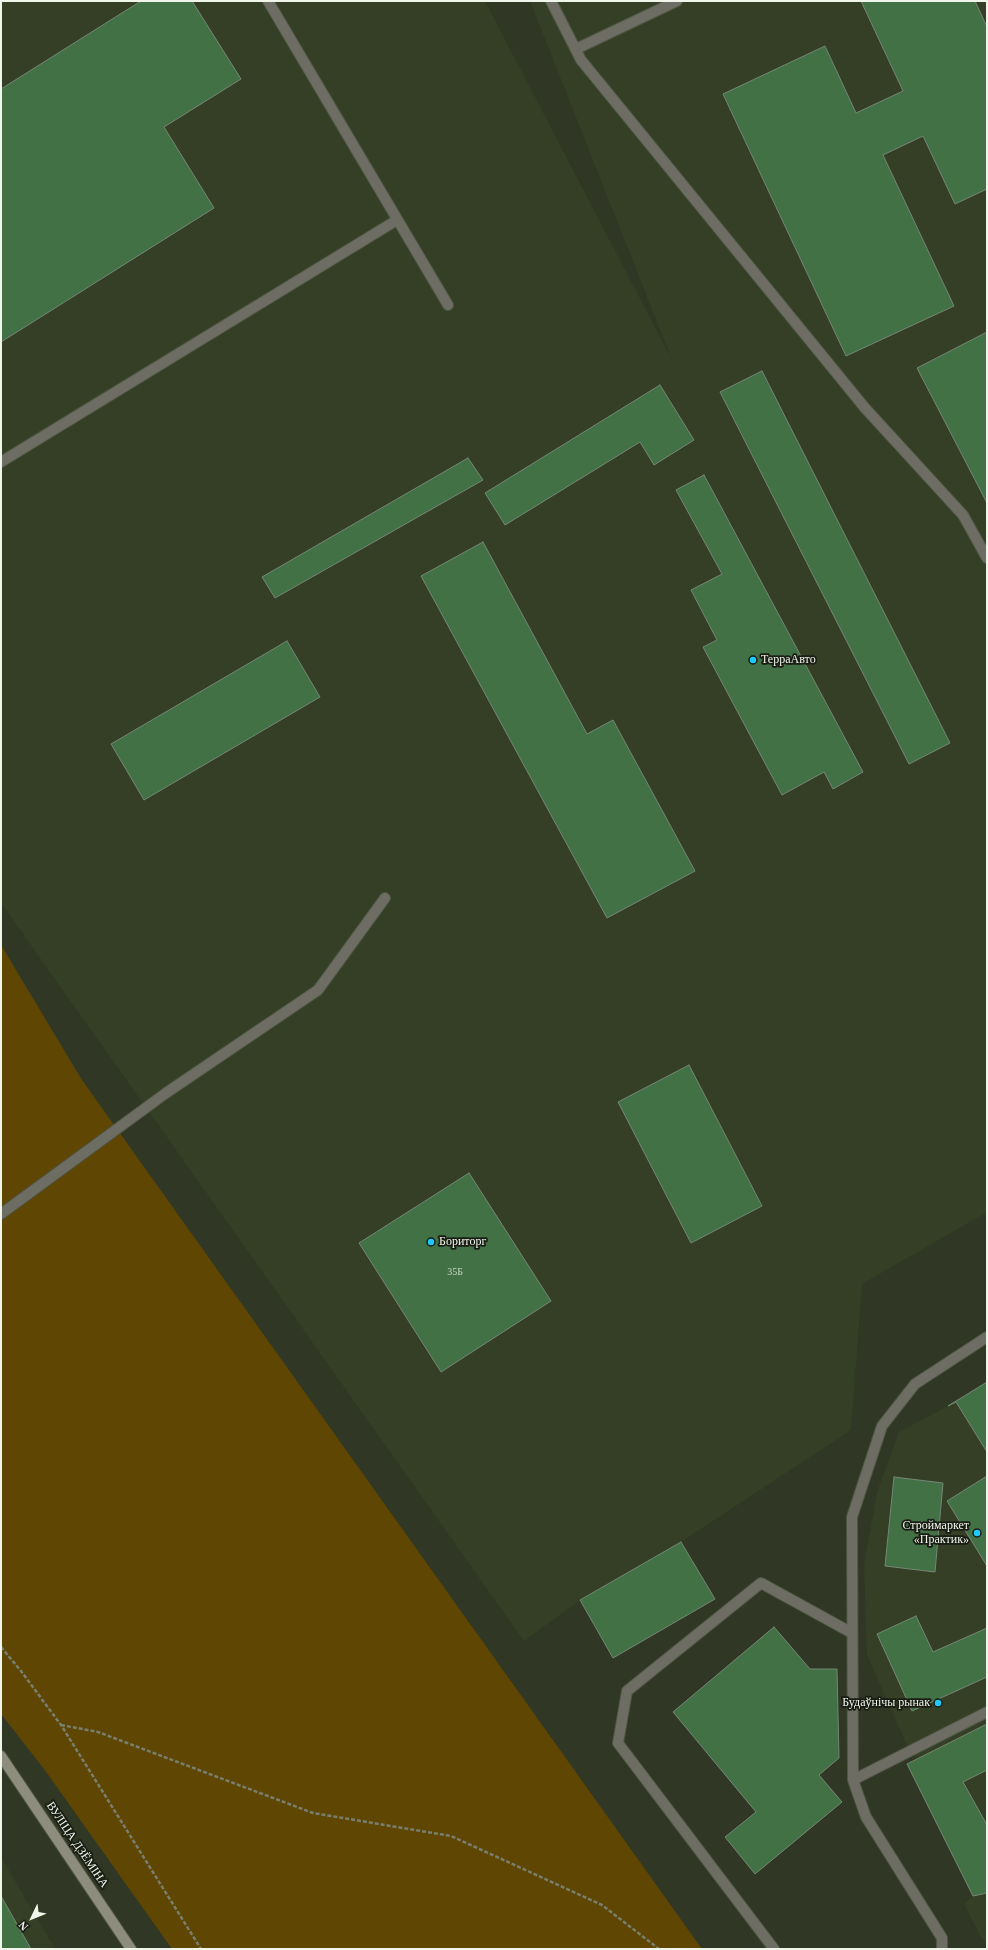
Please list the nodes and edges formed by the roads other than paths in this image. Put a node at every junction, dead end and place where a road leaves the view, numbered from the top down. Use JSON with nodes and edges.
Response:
{"nodes":[{"id":1,"x":268,"y":1,"type":"edge"},
{"id":2,"x":551,"y":1,"type":"edge"},
{"id":3,"x":677,"y":1,"type":"edge"},
{"id":4,"x":576,"y":49,"type":"junction"},
{"id":5,"x":397,"y":220,"type":"junction"},
{"id":6,"x":448,"y":306,"type":"dead end"},
{"id":7,"x":1,"y":462,"type":"edge"},
{"id":8,"x":987,"y":558,"type":"edge"},
{"id":9,"x":384,"y":898,"type":"dead end"},
{"id":10,"x":1,"y":1214,"type":"edge"},
{"id":11,"x":987,"y":1337,"type":"edge"},
{"id":12,"x":852,"y":1633,"type":"junction"},
{"id":13,"x":987,"y":1712,"type":"edge"},
{"id":14,"x":1,"y":1756,"type":"edge"},
{"id":15,"x":853,"y":1780,"type":"junction"},
{"id":16,"x":131,"y":1949,"type":"edge"},
{"id":17,"x":774,"y":1949,"type":"edge"},
{"id":18,"x":942,"y":1949,"type":"edge"}],
"edges":[{"from":1,"to":5,"type":"lane"},
{"from":2,"to":4,"type":"lane"},
{"from":3,"to":4,"type":"lane"},
{"from":4,"to":8,"type":"lane"},
{"from":5,"to":6,"type":"lane"},
{"from":5,"to":7,"type":"lane"},
{"from":9,"to":10,"type":"lane"},
{"from":11,"to":12,"type":"lane"},
{"from":12,"to":15,"type":"lane"},
{"from":12,"to":17,"type":"lane"},
{"from":13,"to":15,"type":"lane"},
{"from":14,"to":16,"type":"main road","name":"ВУЛІЦА ДЗЁМІНА"},
{"from":15,"to":18,"type":"lane"}]}
